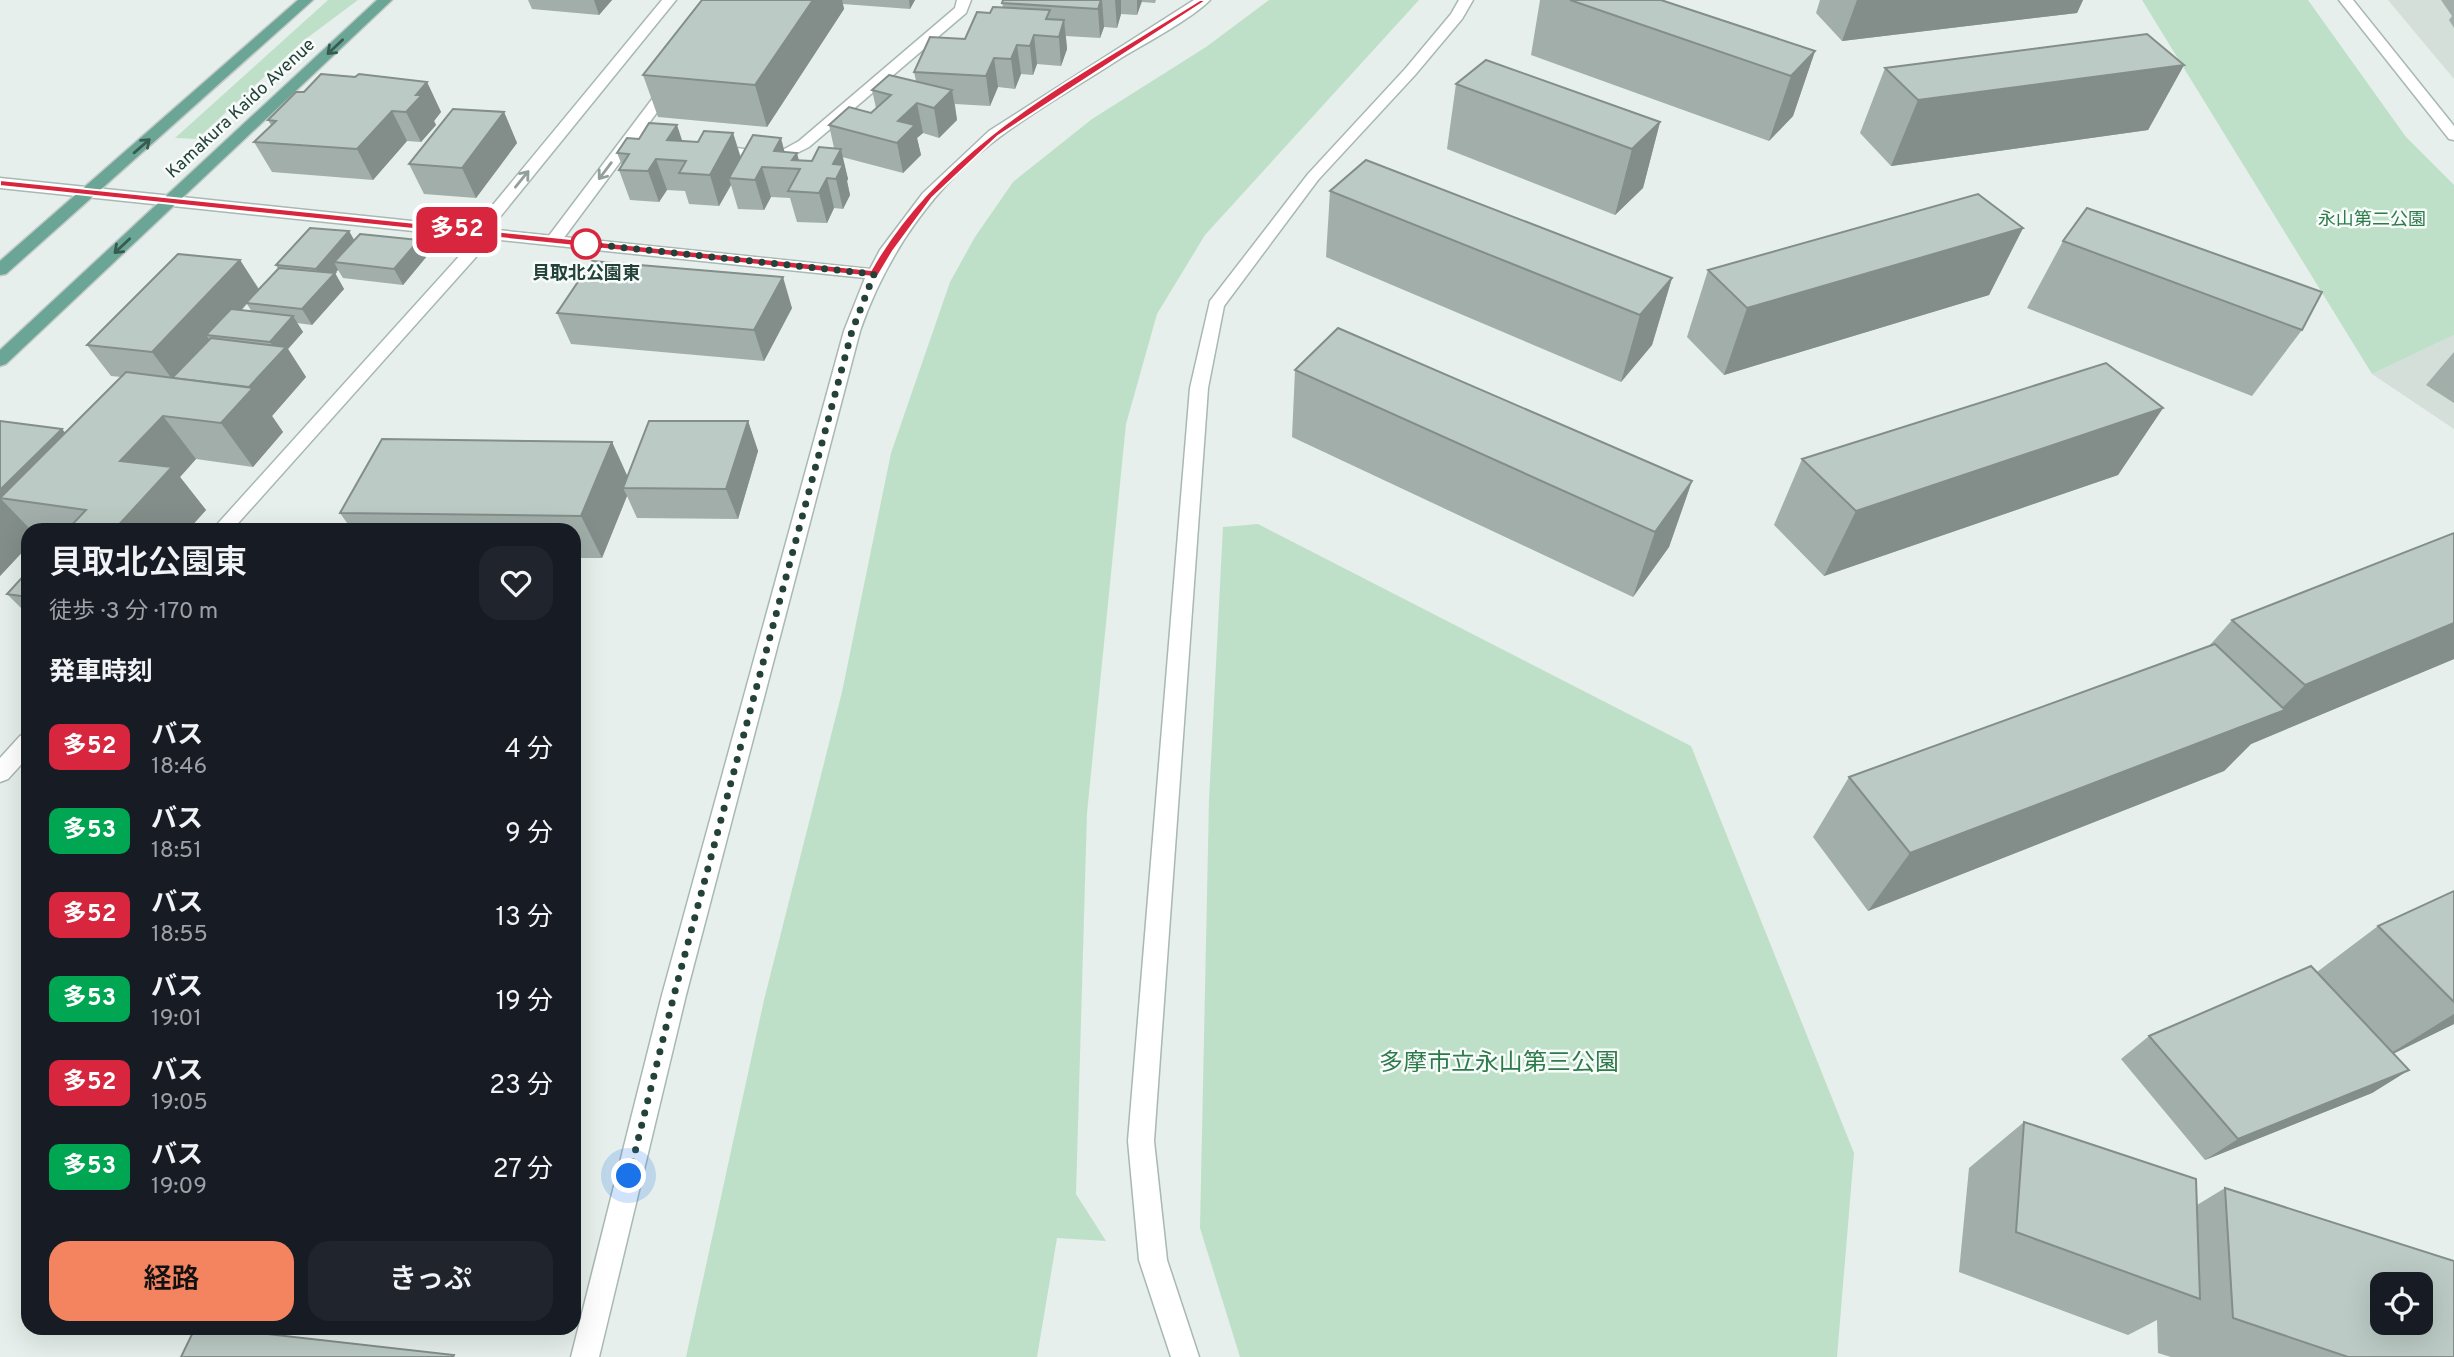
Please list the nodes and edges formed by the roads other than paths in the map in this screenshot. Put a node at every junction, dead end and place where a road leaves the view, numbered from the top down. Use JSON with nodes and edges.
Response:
{"nodes":[{"id":1,"x":306,"y":0,"type":"edge"},
{"id":2,"x":385,"y":0,"type":"edge"},
{"id":3,"x":669,"y":0,"type":"edge"},
{"id":4,"x":964,"y":0,"type":"edge"},
{"id":5,"x":1203,"y":0,"type":"edge"},
{"id":6,"x":1466,"y":0,"type":"edge"},
{"id":7,"x":2346,"y":0,"type":"edge"},
{"id":8,"x":679,"y":74,"type":"edge"},
{"id":9,"x":2454,"y":136,"type":"edge"},
{"id":10,"x":631,"y":137,"type":"junction"},
{"id":11,"x":0,"y":183,"type":"edge"},
{"id":12,"x":90,"y":191,"type":"junction"},
{"id":13,"x":172,"y":199,"type":"junction"},
{"id":14,"x":479,"y":232,"type":"junction"},
{"id":15,"x":554,"y":240,"type":"junction"},
{"id":16,"x":0,"y":270,"type":"edge"},
{"id":17,"x":874,"y":274,"type":"junction"},
{"id":18,"x":0,"y":360,"type":"edge"},
{"id":19,"x":227,"y":523,"type":"edge"},
{"id":20,"x":21,"y":750,"type":"edge"},
{"id":21,"x":0,"y":773,"type":"edge"},
{"id":22,"x":585,"y":1357,"type":"edge"},
{"id":23,"x":1185,"y":1357,"type":"edge"}],
"edges":[{"from":12,"to":1,"type":"main road","name":"Kamakura Kaido Avenue","one_way":true},
{"from":2,"to":13,"type":"main road","name":"Kamakura Kaido Avenue","one_way":true},
{"from":14,"to":3,"type":"street","one_way":true},
{"from":4,"to":10,"type":"street"},
{"from":5,"to":17,"type":"street"},
{"from":6,"to":23,"type":"street"},
{"from":7,"to":9,"type":"street"},
{"from":8,"to":10,"type":"street"},
{"from":10,"to":15,"type":"street","one_way":true},
{"from":11,"to":12,"type":"street"},
{"from":12,"to":13,"type":"street"},
{"from":12,"to":16,"type":"main road","name":"Kamakura Kaido Avenue"},
{"from":13,"to":14,"type":"street"},
{"from":13,"to":18,"type":"main road","name":"Kamakura Kaido Avenue","one_way":true},
{"from":14,"to":15,"type":"street"},
{"from":14,"to":19,"type":"street"},
{"from":15,"to":17,"type":"street"},
{"from":17,"to":22,"type":"street"},
{"from":20,"to":21,"type":"street"}]}
